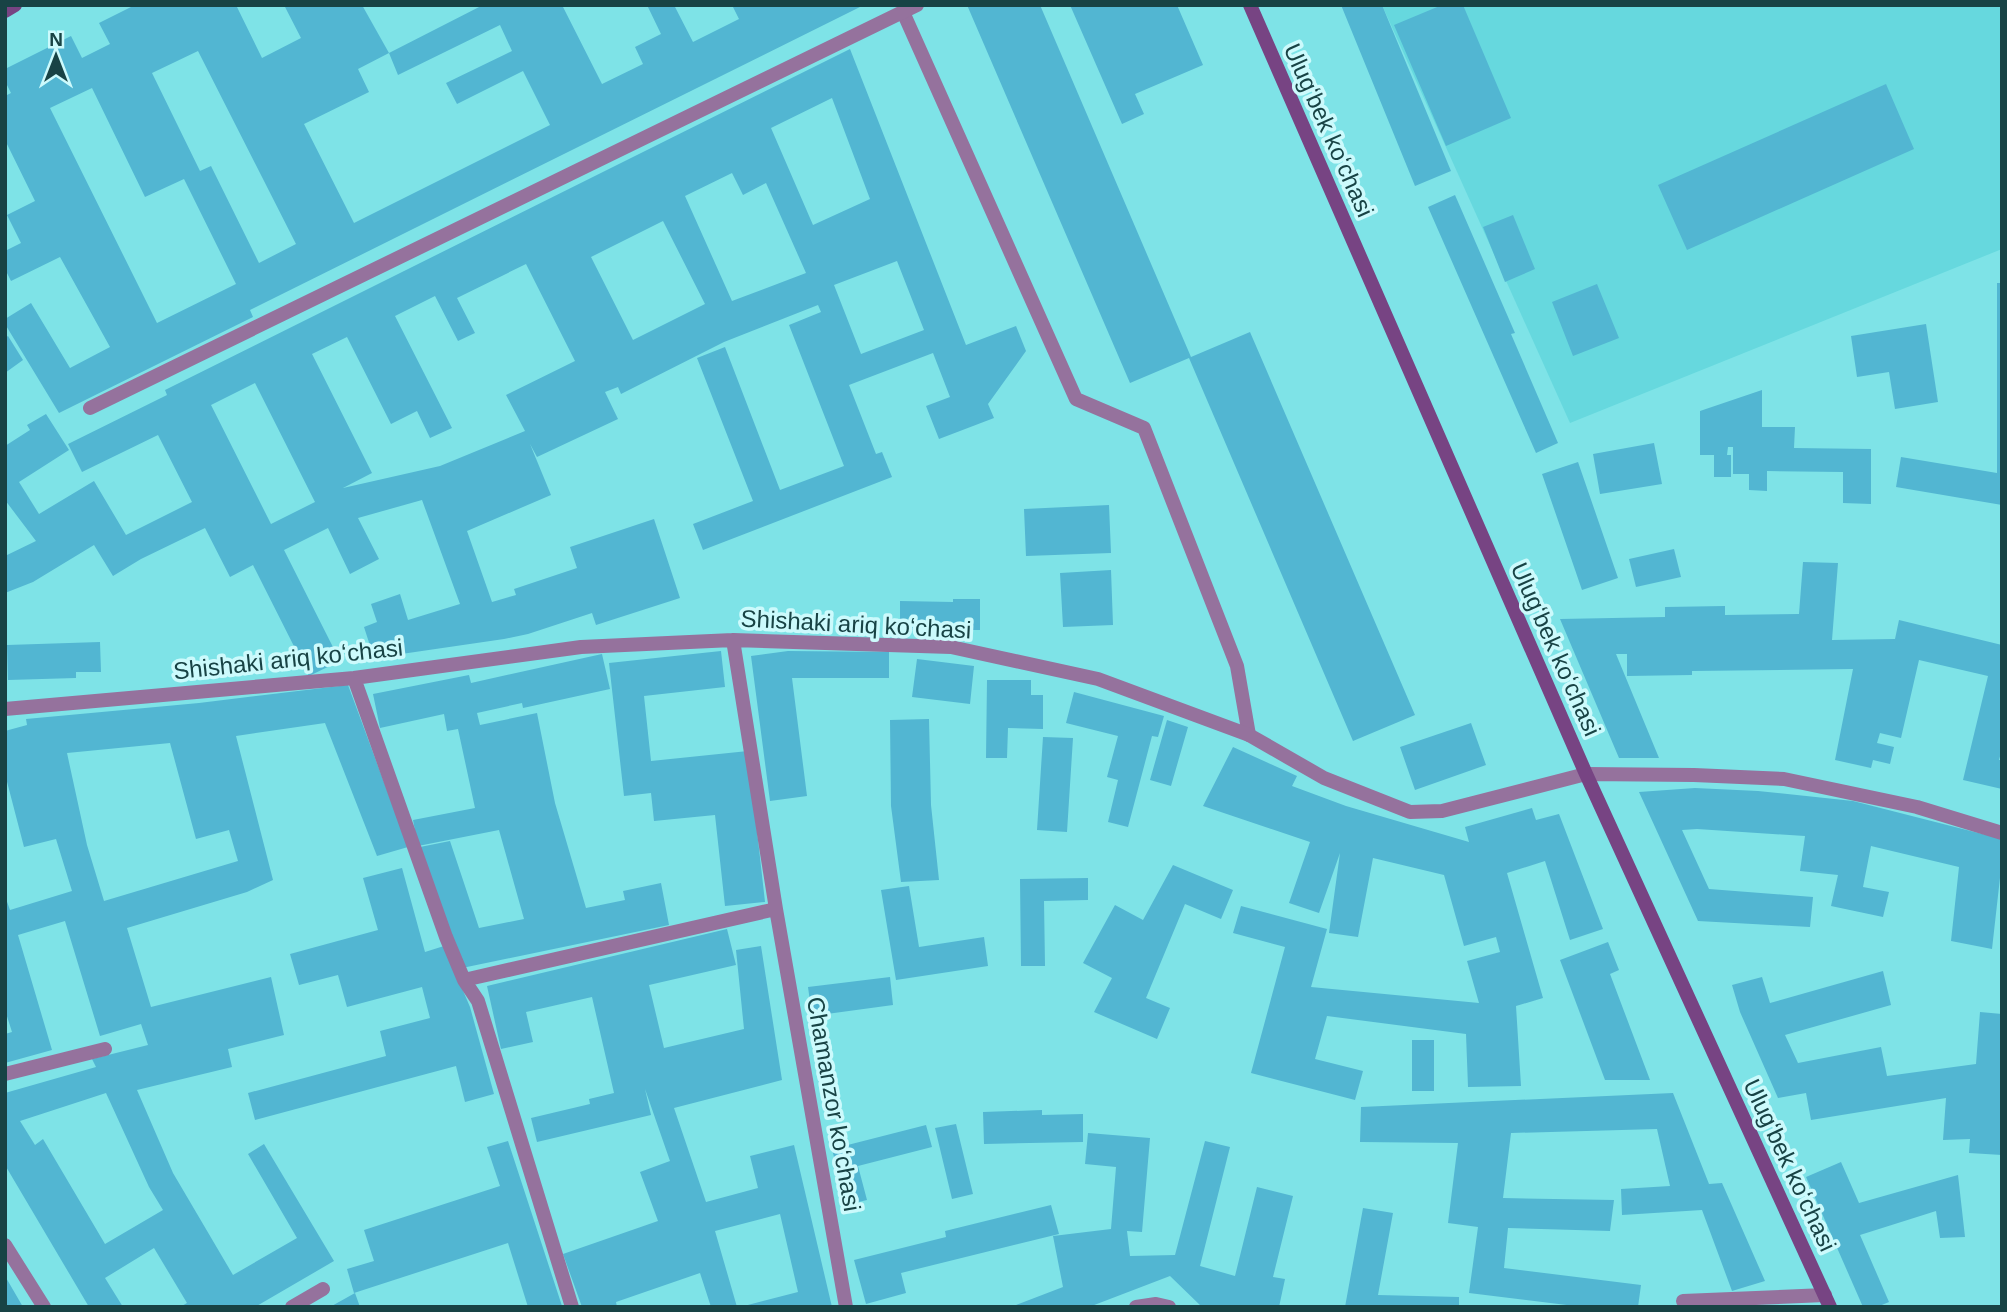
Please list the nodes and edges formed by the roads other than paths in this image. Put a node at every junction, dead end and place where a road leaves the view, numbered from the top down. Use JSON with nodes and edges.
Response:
{"nodes":[{"id":1,"x":15,"y":5,"type":"edge"},
{"id":2,"x":917,"y":5,"type":"edge"},
{"id":3,"x":1250,"y":5,"type":"edge"},
{"id":4,"x":5,"y":11,"type":"edge"},
{"id":5,"x":903,"y":12,"type":"junction"},
{"id":6,"x":90,"y":408,"type":"dead end"},
{"id":7,"x":733,"y":640,"type":"junction"},
{"id":8,"x":354,"y":678,"type":"junction"},
{"id":9,"x":5,"y":709,"type":"edge"},
{"id":10,"x":1249,"y":735,"type":"junction"},
{"id":11,"x":1586,"y":774,"type":"junction"},
{"id":12,"x":2002,"y":834,"type":"edge"},
{"id":13,"x":776,"y":909,"type":"junction"},
{"id":14,"x":464,"y":980,"type":"junction"},
{"id":15,"x":105,"y":1049,"type":"dead end"},
{"id":16,"x":5,"y":1074,"type":"edge"},
{"id":17,"x":5,"y":1245,"type":"edge"},
{"id":18,"x":323,"y":1289,"type":"dead end"},
{"id":19,"x":1683,"y":1301,"type":"dead end"},
{"id":20,"x":1828,"y":1301,"type":"edge"},
{"id":21,"x":44,"y":1307,"type":"edge"},
{"id":22,"x":292,"y":1307,"type":"edge"},
{"id":23,"x":572,"y":1307,"type":"edge"},
{"id":24,"x":846,"y":1307,"type":"edge"},
{"id":25,"x":1136,"y":1307,"type":"edge"},
{"id":26,"x":1169,"y":1307,"type":"edge"}],
"edges":[{"from":1,"to":4,"type":"street"},
{"from":2,"to":5,"type":"street"},
{"from":3,"to":11,"type":"street","name":"Ulugʻbek koʻchasi"},
{"from":5,"to":6,"type":"street"},
{"from":5,"to":10,"type":"street"},
{"from":7,"to":8,"type":"street","name":"Shishaki ariq koʻchasi"},
{"from":7,"to":10,"type":"street","name":"Shishaki ariq koʻchasi"},
{"from":7,"to":13,"type":"street","name":"Chamanzor koʻchasi"},
{"from":8,"to":9,"type":"street","name":"Shishaki ariq koʻchasi"},
{"from":8,"to":14,"type":"street"},
{"from":10,"to":11,"type":"street","name":"Shishaki ariq koʻchasi"},
{"from":11,"to":12,"type":"street","name":"Shishaki ariq koʻchasi"},
{"from":11,"to":20,"type":"street","name":"Ulugʻbek koʻchasi"},
{"from":13,"to":14,"type":"street"},
{"from":13,"to":24,"type":"street","name":"Chamanzor koʻchasi"},
{"from":14,"to":23,"type":"street"},
{"from":15,"to":16,"type":"street"},
{"from":17,"to":21,"type":"street"},
{"from":18,"to":22,"type":"street"},
{"from":19,"to":20,"type":"street"},
{"from":25,"to":26,"type":"street"}]}
